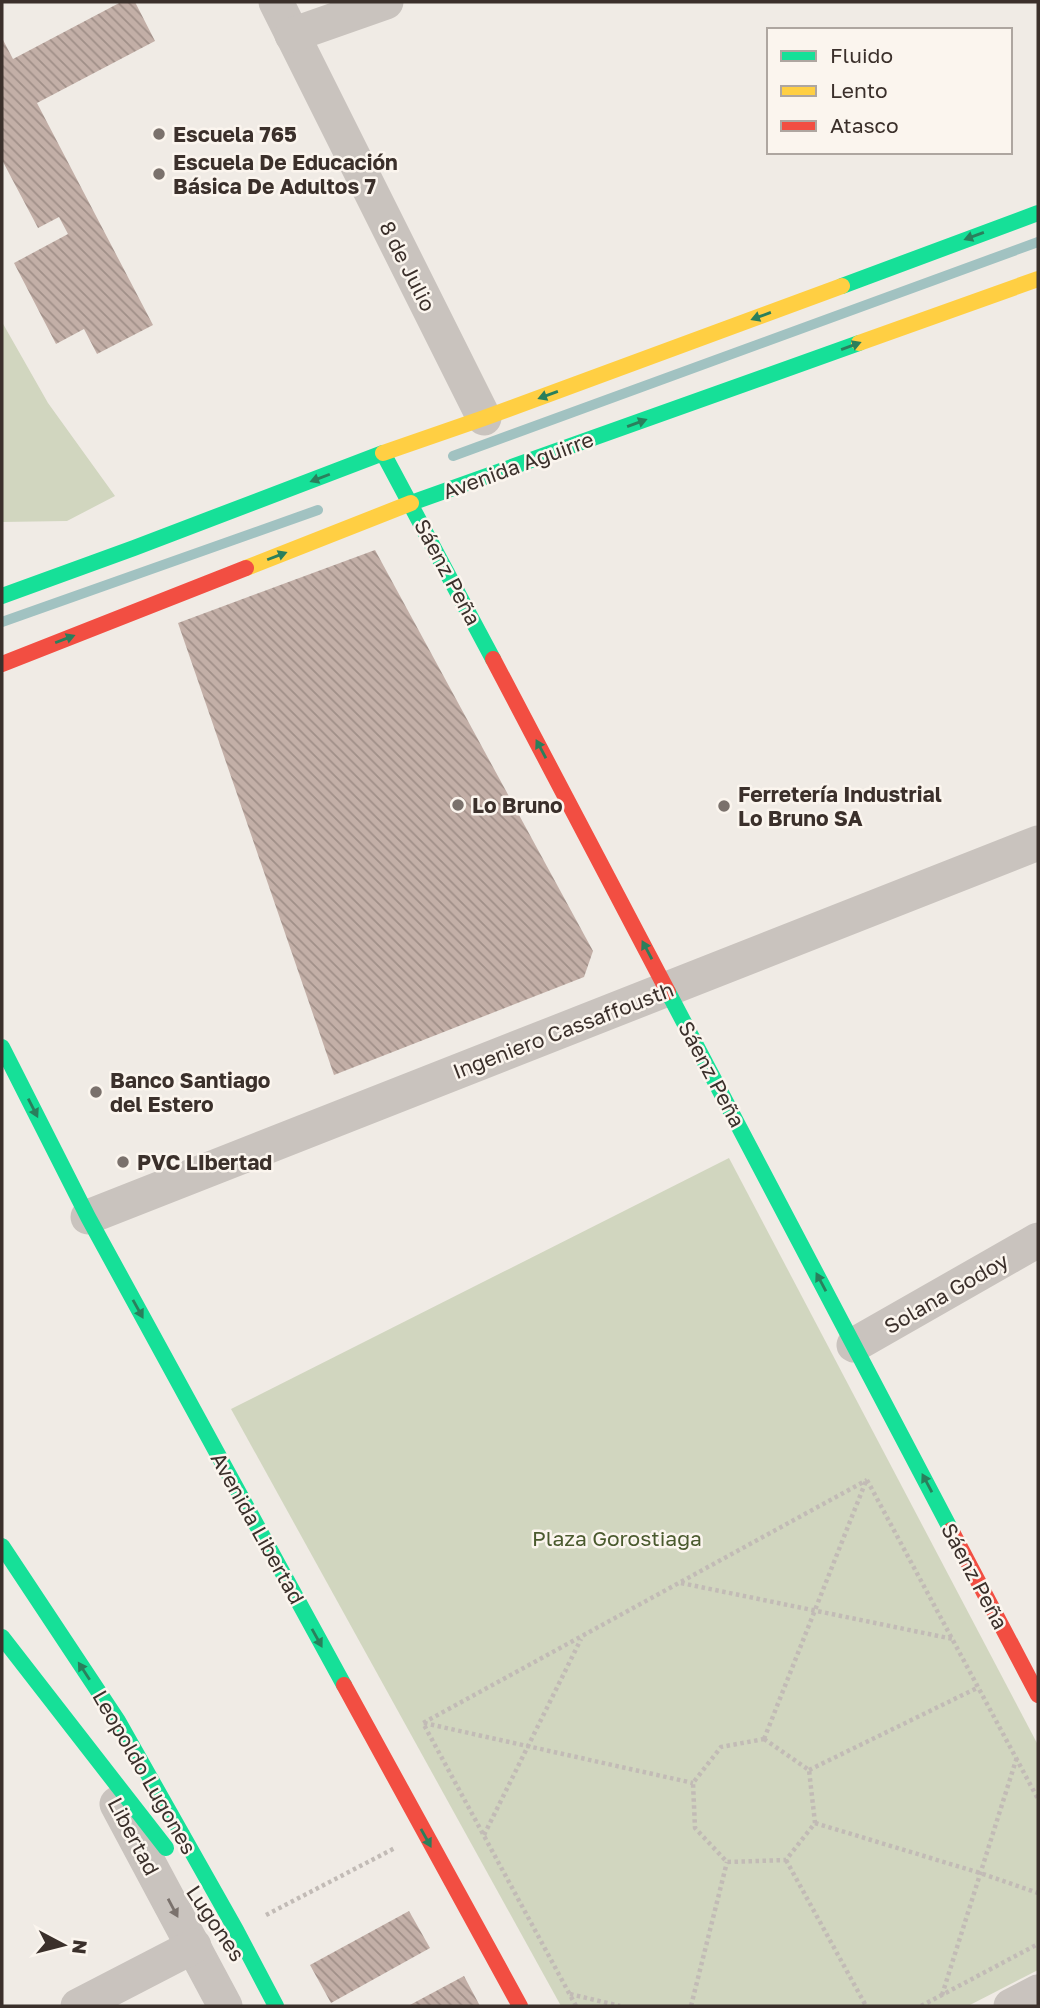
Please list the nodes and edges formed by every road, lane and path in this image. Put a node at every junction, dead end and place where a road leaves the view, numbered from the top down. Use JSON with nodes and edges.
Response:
{"nodes":[{"id":1,"x":276,"y":2,"type":"edge"},
{"id":2,"x":386,"y":2,"type":"edge"},
{"id":3,"x":292,"y":36,"type":"junction"},
{"id":4,"x":1038,"y":213,"type":"edge"},
{"id":5,"x":1038,"y":279,"type":"edge"},
{"id":6,"x":484,"y":418,"type":"junction"},
{"id":7,"x":383,"y":453,"type":"junction"},
{"id":8,"x":411,"y":503,"type":"junction"},
{"id":9,"x":134,"y":548,"type":"junction"},
{"id":10,"x":57,"y":559,"type":"dead end"},
{"id":11,"x":2,"y":596,"type":"edge"},
{"id":12,"x":2,"y":664,"type":"edge"},
{"id":13,"x":1038,"y":844,"type":"edge"},
{"id":14,"x":667,"y":989,"type":"junction"},
{"id":15,"x":2,"y":1047,"type":"edge"},
{"id":16,"x":88,"y":1217,"type":"junction"},
{"id":17,"x":1038,"y":1240,"type":"edge"},
{"id":18,"x":854,"y":1345,"type":"junction"},
{"id":19,"x":867,"y":1480,"type":"junction"},
{"id":20,"x":2,"y":1546,"type":"edge"},
{"id":21,"x":681,"y":1582,"type":"junction"},
{"id":22,"x":815,"y":1610,"type":"junction"},
{"id":23,"x":582,"y":1636,"type":"junction"},
{"id":24,"x":2,"y":1637,"type":"edge"},
{"id":25,"x":953,"y":1639,"type":"junction"},
{"id":26,"x":979,"y":1687,"type":"junction"},
{"id":27,"x":1038,"y":1695,"type":"edge"},
{"id":28,"x":423,"y":1723,"type":"junction"},
{"id":29,"x":764,"y":1739,"type":"junction"},
{"id":30,"x":83,"y":1740,"type":"junction"},
{"id":31,"x":527,"y":1746,"type":"junction"},
{"id":32,"x":1017,"y":1756,"type":"junction"},
{"id":33,"x":809,"y":1769,"type":"junction"},
{"id":34,"x":692,"y":1783,"type":"junction"},
{"id":35,"x":1038,"y":1799,"type":"edge"},
{"id":36,"x":815,"y":1824,"type":"junction"},
{"id":37,"x":424,"y":1833,"type":"junction"},
{"id":38,"x":484,"y":1835,"type":"junction"},
{"id":39,"x":171,"y":1856,"type":"dead end"},
{"id":40,"x":786,"y":1860,"type":"junction"},
{"id":41,"x":727,"y":1862,"type":"junction"},
{"id":42,"x":980,"y":1873,"type":"junction"},
{"id":43,"x":1038,"y":1893,"type":"edge"},
{"id":44,"x":202,"y":1902,"type":"dead end"},
{"id":45,"x":236,"y":1930,"type":"junction"},
{"id":46,"x":1038,"y":1944,"type":"edge"},
{"id":47,"x":194,"y":1946,"type":"junction"},
{"id":48,"x":1038,"y":1992,"type":"edge"},
{"id":49,"x":569,"y":1994,"type":"junction"},
{"id":50,"x":942,"y":1995,"type":"junction"},
{"id":51,"x":78,"y":2006,"type":"edge"},
{"id":52,"x":225,"y":2006,"type":"edge"},
{"id":53,"x":274,"y":2006,"type":"edge"},
{"id":54,"x":520,"y":2006,"type":"edge"},
{"id":55,"x":576,"y":2006,"type":"edge"},
{"id":56,"x":620,"y":2006,"type":"edge"},
{"id":57,"x":691,"y":2006,"type":"edge"},
{"id":58,"x":866,"y":2006,"type":"edge"},
{"id":59,"x":921,"y":2006,"type":"edge"},
{"id":60,"x":1011,"y":2006,"type":"edge"}],
"edges":[{"from":1,"to":3,"type":"street","name":"8 de Julio"},
{"from":2,"to":3,"type":"street"},
{"from":3,"to":6,"type":"street","name":"8 de Julio"},
{"from":4,"to":6,"type":"main road","one_way":true},
{"from":8,"to":5,"type":"main road","name":"Avenida Aguirre","one_way":true},
{"from":6,"to":7,"type":"main road"},
{"from":7,"to":8,"type":"main road","name":"Sáenz Peña"},
{"from":7,"to":9,"type":"main road","one_way":true},
{"from":12,"to":8,"type":"main road","name":"Avenida Aguirre","one_way":true},
{"from":14,"to":8,"type":"main road","name":"Sáenz Peña","one_way":true},
{"from":9,"to":10,"type":"main road"},
{"from":9,"to":11,"type":"main road"},
{"from":13,"to":14,"type":"street","name":"Ingeniero Cassaffousth"},
{"from":14,"to":16,"type":"street","name":"Ingeniero Cassaffousth"},
{"from":18,"to":14,"type":"main road","name":"Sáenz Peña","one_way":true},
{"from":15,"to":16,"type":"main road","name":"Avenida Libertad","one_way":true},
{"from":16,"to":37,"type":"main road","name":"Avenida Libertad","one_way":true},
{"from":17,"to":18,"type":"street","name":"Solana Godoy"},
{"from":27,"to":18,"type":"main road","name":"Sáenz Peña","one_way":true},
{"from":19,"to":21,"type":"path"},
{"from":19,"to":22,"type":"path"},
{"from":19,"to":25,"type":"path"},
{"from":45,"to":20,"type":"main road","name":"Leopoldo Lugones","one_way":true},
{"from":21,"to":22,"type":"path"},
{"from":21,"to":23,"type":"path"},
{"from":22,"to":25,"type":"path"},
{"from":22,"to":29,"type":"path"},
{"from":23,"to":28,"type":"path"},
{"from":23,"to":31,"type":"path"},
{"from":24,"to":30,"type":"main road","name":"Leopoldo Lugones"},
{"from":25,"to":26,"type":"path"},
{"from":26,"to":32,"type":"path"},
{"from":26,"to":33,"type":"path"},
{"from":28,"to":31,"type":"path"},
{"from":28,"to":38,"type":"path"},
{"from":29,"to":33,"type":"path"},
{"from":29,"to":34,"type":"path"},
{"from":30,"to":39,"type":"main road"},
{"from":30,"to":47,"type":"street","name":"Libertad","one_way":true},
{"from":31,"to":34,"type":"path"},
{"from":31,"to":38,"type":"path"},
{"from":32,"to":35,"type":"path"},
{"from":32,"to":42,"type":"path"},
{"from":33,"to":36,"type":"path"},
{"from":34,"to":41,"type":"path"},
{"from":36,"to":40,"type":"path"},
{"from":36,"to":42,"type":"path"},
{"from":37,"to":45,"type":"path"},
{"from":37,"to":54,"type":"main road","name":"Avenida Libertad","one_way":true},
{"from":38,"to":49,"type":"path"},
{"from":40,"to":41,"type":"path"},
{"from":40,"to":58,"type":"path"},
{"from":41,"to":57,"type":"path"},
{"from":42,"to":43,"type":"path"},
{"from":42,"to":50,"type":"path"},
{"from":44,"to":53,"type":"main road","name":"Lugones"},
{"from":45,"to":53,"type":"main road","name":"Leopoldo Lugones"},
{"from":46,"to":50,"type":"path"},
{"from":47,"to":51,"type":"street"},
{"from":47,"to":52,"type":"street","name":"Libertad"},
{"from":48,"to":60,"type":"street"},
{"from":49,"to":55,"type":"path"},
{"from":49,"to":56,"type":"path"},
{"from":50,"to":59,"type":"path"}]}
